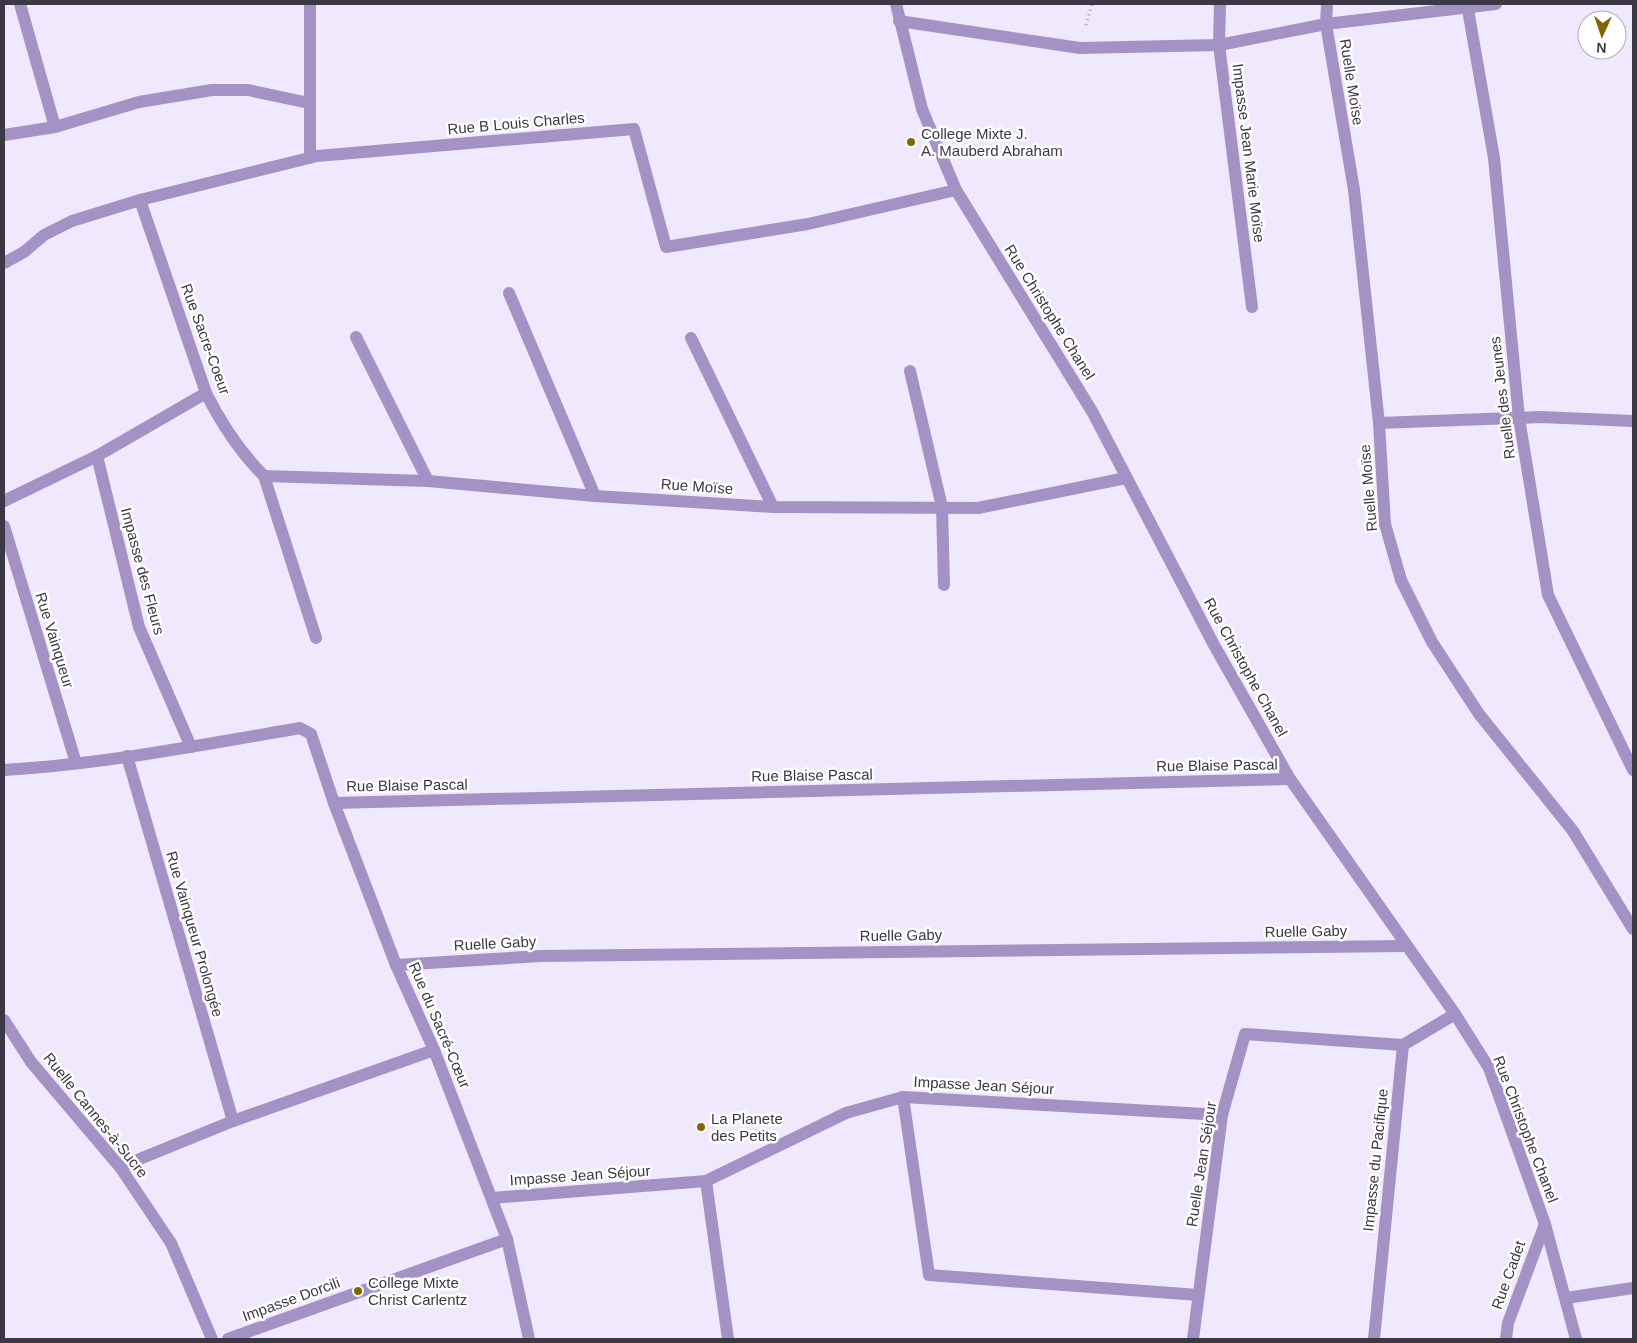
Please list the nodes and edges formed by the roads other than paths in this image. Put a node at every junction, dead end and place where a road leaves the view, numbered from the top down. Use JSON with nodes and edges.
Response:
{"nodes":[{"id":1,"x":20,"y":4,"type":"edge"},
{"id":2,"x":310,"y":4,"type":"edge"},
{"id":3,"x":896,"y":4,"type":"edge"},
{"id":4,"x":1220,"y":4,"type":"edge"},
{"id":5,"x":1327,"y":4,"type":"edge"},
{"id":6,"x":1496,"y":4,"type":"edge"},
{"id":7,"x":1466,"y":6,"type":"edge"},
{"id":8,"x":899,"y":21,"type":"junction"},
{"id":9,"x":1326,"y":24,"type":"junction"},
{"id":10,"x":1220,"y":45,"type":"junction"},
{"id":11,"x":309,"y":103,"type":"junction"},
{"id":12,"x":55,"y":127,"type":"junction"},
{"id":13,"x":4,"y":135,"type":"edge"},
{"id":14,"x":310,"y":158,"type":"junction"},
{"id":15,"x":956,"y":190,"type":"junction"},
{"id":16,"x":140,"y":200,"type":"junction"},
{"id":17,"x":4,"y":263,"type":"edge"},
{"id":18,"x":508,"y":293,"type":"dead end"},
{"id":19,"x":1252,"y":307,"type":"dead end"},
{"id":20,"x":356,"y":337,"type":"dead end"},
{"id":21,"x":691,"y":338,"type":"dead end"},
{"id":22,"x":910,"y":371,"type":"dead end"},
{"id":23,"x":206,"y":393,"type":"junction"},
{"id":24,"x":1519,"y":418,"type":"junction"},
{"id":25,"x":1633,"y":421,"type":"edge"},
{"id":26,"x":1379,"y":423,"type":"junction"},
{"id":27,"x":97,"y":456,"type":"junction"},
{"id":28,"x":264,"y":476,"type":"junction"},
{"id":29,"x":1126,"y":478,"type":"junction"},
{"id":30,"x":428,"y":481,"type":"junction"},
{"id":31,"x":595,"y":496,"type":"junction"},
{"id":32,"x":4,"y":501,"type":"edge"},
{"id":33,"x":942,"y":506,"type":"junction"},
{"id":34,"x":773,"y":507,"type":"junction"},
{"id":35,"x":4,"y":526,"type":"edge"},
{"id":36,"x":944,"y":585,"type":"dead end"},
{"id":37,"x":316,"y":638,"type":"dead end"},
{"id":38,"x":190,"y":747,"type":"junction"},
{"id":39,"x":127,"y":756,"type":"junction"},
{"id":40,"x":76,"y":763,"type":"junction"},
{"id":41,"x":4,"y":770,"type":"edge"},
{"id":42,"x":1633,"y":770,"type":"edge"},
{"id":43,"x":1290,"y":779,"type":"junction"},
{"id":44,"x":334,"y":803,"type":"junction"},
{"id":45,"x":1633,"y":929,"type":"edge"},
{"id":46,"x":1407,"y":946,"type":"junction"},
{"id":47,"x":396,"y":965,"type":"junction"},
{"id":48,"x":1455,"y":1014,"type":"junction"},
{"id":49,"x":4,"y":1020,"type":"edge"},
{"id":50,"x":1404,"y":1045,"type":"junction"},
{"id":51,"x":434,"y":1050,"type":"junction"},
{"id":52,"x":903,"y":1097,"type":"junction"},
{"id":53,"x":1222,"y":1114,"type":"junction"},
{"id":54,"x":233,"y":1121,"type":"junction"},
{"id":55,"x":120,"y":1167,"type":"junction"},
{"id":56,"x":706,"y":1181,"type":"junction"},
{"id":57,"x":492,"y":1198,"type":"junction"},
{"id":58,"x":1544,"y":1224,"type":"junction"},
{"id":59,"x":507,"y":1239,"type":"junction"},
{"id":60,"x":1633,"y":1288,"type":"edge"},
{"id":61,"x":1198,"y":1295,"type":"junction"},
{"id":62,"x":1566,"y":1298,"type":"junction"},
{"id":63,"x":212,"y":1339,"type":"edge"},
{"id":64,"x":228,"y":1339,"type":"edge"},
{"id":65,"x":529,"y":1339,"type":"edge"},
{"id":66,"x":728,"y":1339,"type":"edge"},
{"id":67,"x":1193,"y":1339,"type":"edge"},
{"id":68,"x":1374,"y":1339,"type":"edge"},
{"id":69,"x":1506,"y":1339,"type":"edge"},
{"id":70,"x":1576,"y":1339,"type":"edge"}],
"edges":[{"from":1,"to":12,"type":"street"},
{"from":2,"to":11,"type":"street"},
{"from":3,"to":8,"type":"street","name":"Rue Christophe Chanel"},
{"from":4,"to":10,"type":"street","name":"Impasse Jean Marie Moïse"},
{"from":5,"to":9,"type":"street","name":"Ruelle Moïse"},
{"from":6,"to":7,"type":"street"},
{"from":7,"to":9,"type":"street"},
{"from":7,"to":24,"type":"street","name":"Ruelle des Jeunes"},
{"from":8,"to":10,"type":"street"},
{"from":8,"to":15,"type":"street","name":"Rue Christophe Chanel"},
{"from":9,"to":10,"type":"street"},
{"from":9,"to":26,"type":"street","name":"Ruelle Moïse"},
{"from":10,"to":19,"type":"street","name":"Impasse Jean Marie Moïse"},
{"from":11,"to":12,"type":"street"},
{"from":11,"to":14,"type":"street"},
{"from":12,"to":13,"type":"street"},
{"from":14,"to":15,"type":"street","name":"Rue B Louis Charles"},
{"from":14,"to":16,"type":"street","name":"Rue B Louis Charles"},
{"from":15,"to":29,"type":"street","name":"Rue Christophe Chanel"},
{"from":16,"to":17,"type":"street","name":"Rue B Louis Charles"},
{"from":16,"to":23,"type":"street","name":"Rue Sacre-Coeur"},
{"from":18,"to":31,"type":"street"},
{"from":20,"to":30,"type":"street"},
{"from":21,"to":34,"type":"street"},
{"from":22,"to":33,"type":"street"},
{"from":23,"to":27,"type":"street"},
{"from":23,"to":28,"type":"street","name":"Rue Sacre-Coeur"},
{"from":24,"to":25,"type":"street"},
{"from":24,"to":26,"type":"street"},
{"from":24,"to":42,"type":"street","name":"Ruelle des Jeunes"},
{"from":26,"to":45,"type":"street","name":"Ruelle Moïse"},
{"from":27,"to":32,"type":"street"},
{"from":27,"to":38,"type":"street","name":"Impasse des Fleurs"},
{"from":28,"to":30,"type":"street","name":"Rue Moïse"},
{"from":28,"to":37,"type":"street"},
{"from":29,"to":33,"type":"street","name":"Rue Moïse"},
{"from":29,"to":43,"type":"street","name":"Rue Christophe Chanel"},
{"from":30,"to":31,"type":"street","name":"Rue Moïse"},
{"from":31,"to":34,"type":"street","name":"Rue Moïse"},
{"from":33,"to":34,"type":"street","name":"Rue Moïse"},
{"from":33,"to":36,"type":"street"},
{"from":35,"to":40,"type":"street","name":"Rue Vainqueur"},
{"from":38,"to":39,"type":"street"},
{"from":38,"to":44,"type":"street","name":"Rue du Sacré-Cœur"},
{"from":39,"to":40,"type":"street"},
{"from":39,"to":54,"type":"street","name":"Rue Vainqueur Prolongée"},
{"from":40,"to":41,"type":"street"},
{"from":43,"to":44,"type":"street","name":"Rue Blaise Pascal"},
{"from":43,"to":46,"type":"street","name":"Rue Christophe Chanel"},
{"from":44,"to":47,"type":"street","name":"Rue du Sacré-Cœur"},
{"from":46,"to":47,"type":"street","name":"Ruelle Gaby"},
{"from":46,"to":48,"type":"street","name":"Rue Christophe Chanel"},
{"from":47,"to":51,"type":"street","name":"Rue du Sacré-Cœur"},
{"from":48,"to":50,"type":"street"},
{"from":48,"to":58,"type":"street","name":"Rue Christophe Chanel"},
{"from":49,"to":55,"type":"street","name":"Ruelle Cannes-à-Sucre"},
{"from":50,"to":53,"type":"street","name":"Ruelle Jean Séjour"},
{"from":50,"to":68,"type":"street","name":"Impasse du Pacifique"},
{"from":51,"to":54,"type":"street"},
{"from":51,"to":57,"type":"street","name":"Rue du Sacré-Cœur"},
{"from":52,"to":53,"type":"street","name":"Impasse Jean Séjour"},
{"from":52,"to":56,"type":"street","name":"Impasse Jean Séjour"},
{"from":52,"to":61,"type":"street"},
{"from":53,"to":61,"type":"street","name":"Ruelle Jean Séjour"},
{"from":54,"to":55,"type":"street"},
{"from":55,"to":63,"type":"street","name":"Ruelle Cannes-à-Sucre"},
{"from":56,"to":57,"type":"street","name":"Impasse Jean Séjour"},
{"from":56,"to":66,"type":"street"},
{"from":57,"to":59,"type":"street","name":"Rue du Sacré-Cœur"},
{"from":58,"to":62,"type":"street","name":"Rue Christophe Chanel"},
{"from":58,"to":69,"type":"street","name":"Rue Cadet"},
{"from":59,"to":64,"type":"street","name":"Impasse Dorcili"},
{"from":59,"to":65,"type":"street","name":"Rue du Sacré-Cœur"},
{"from":60,"to":62,"type":"street"},
{"from":61,"to":67,"type":"street","name":"Ruelle Jean Séjour"},
{"from":62,"to":70,"type":"street","name":"Rue Christophe Chanel"}]}
